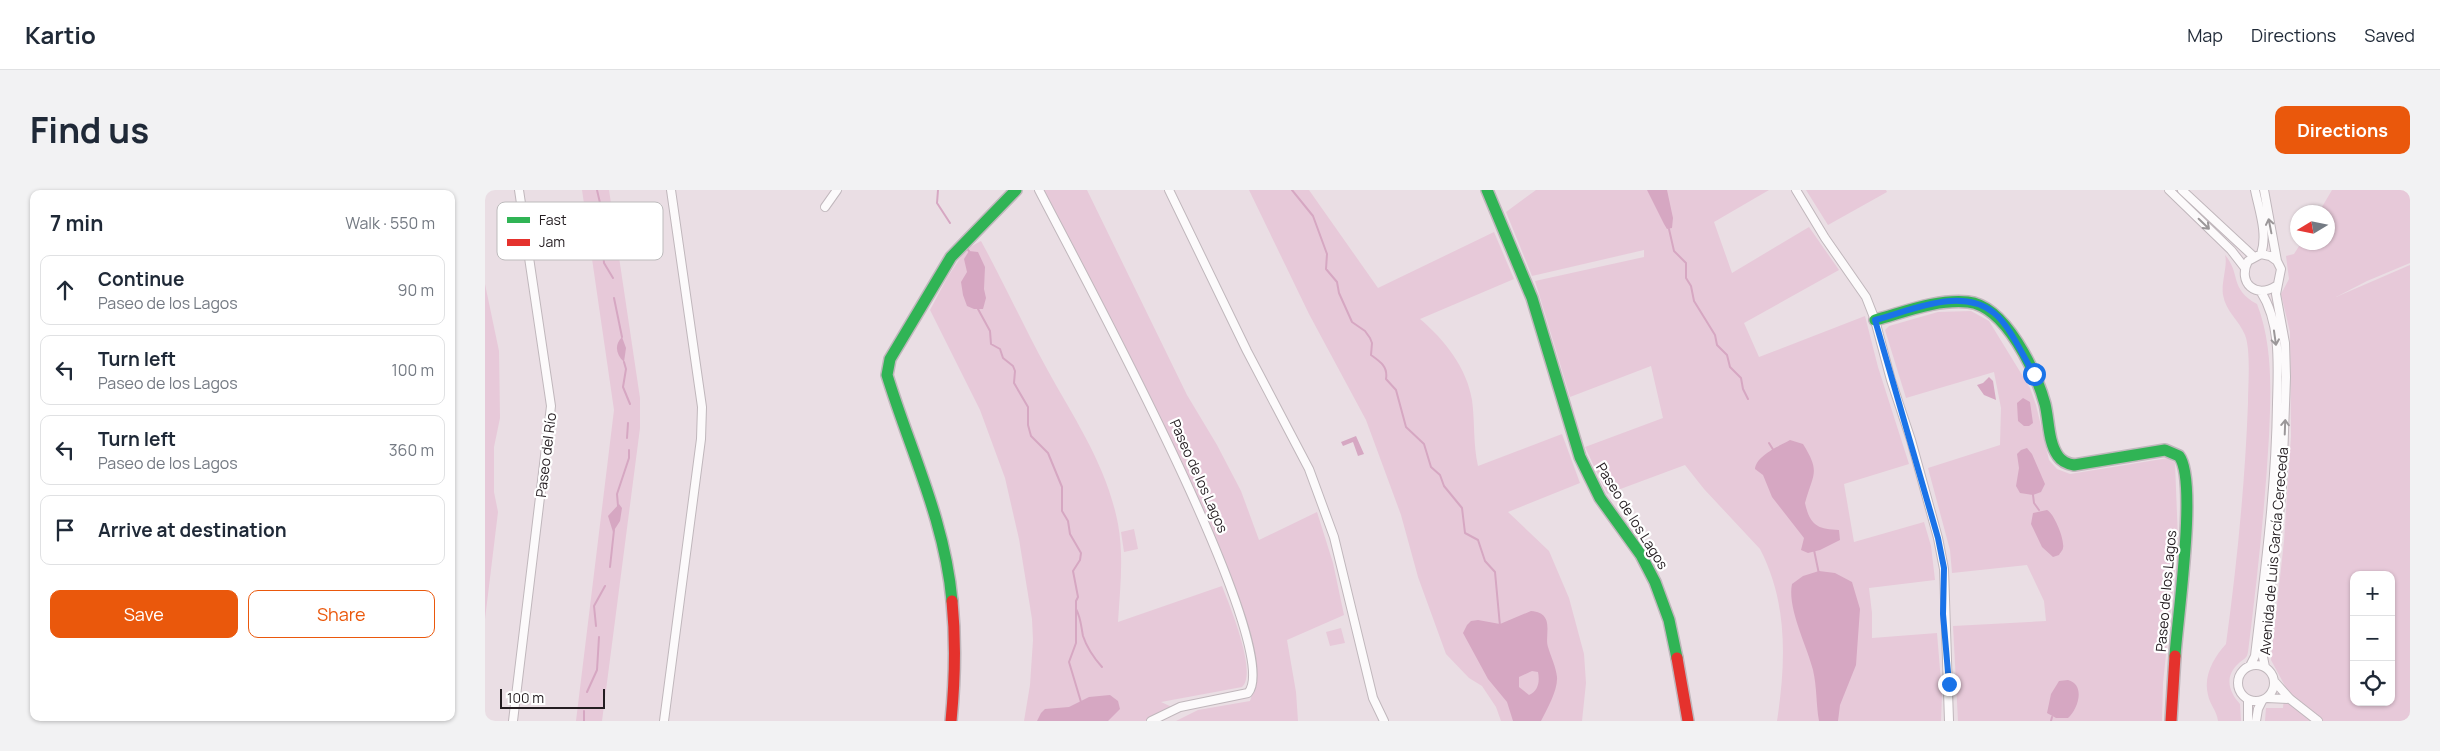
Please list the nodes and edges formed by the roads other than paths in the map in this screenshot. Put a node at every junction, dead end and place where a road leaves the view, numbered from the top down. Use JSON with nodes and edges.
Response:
{"nodes":[{"id":1,"x":671,"y":190,"type":"edge"},
{"id":2,"x":837,"y":190,"type":"edge"},
{"id":3,"x":1016,"y":190,"type":"edge"},
{"id":4,"x":1039,"y":190,"type":"edge"},
{"id":5,"x":1169,"y":190,"type":"edge"},
{"id":6,"x":1487,"y":190,"type":"edge"},
{"id":7,"x":1796,"y":190,"type":"edge"},
{"id":8,"x":2169,"y":190,"type":"edge"},
{"id":9,"x":2182,"y":190,"type":"edge"},
{"id":10,"x":2255,"y":190,"type":"edge"},
{"id":11,"x":2264,"y":190,"type":"edge"},
{"id":12,"x":825,"y":207,"type":"dead end"},
{"id":13,"x":2257,"y":256,"type":"junction"},
{"id":14,"x":529,"y":260,"type":"edge"},
{"id":15,"x":2277,"y":261,"type":"junction"},
{"id":16,"x":2245,"y":268,"type":"junction"},
{"id":17,"x":2276,"y":286,"type":"junction"},
{"id":18,"x":2261,"y":292,"type":"junction"},
{"id":19,"x":1875,"y":320,"type":"junction"},
{"id":20,"x":2250,"y":666,"type":"junction"},
{"id":21,"x":2265,"y":667,"type":"junction"},
{"id":22,"x":2274,"y":680,"type":"junction"},
{"id":23,"x":2265,"y":699,"type":"junction"},
{"id":24,"x":2290,"y":699,"type":"junction"},
{"id":25,"x":2248,"y":700,"type":"junction"},
{"id":26,"x":513,"y":721,"type":"edge"},
{"id":27,"x":664,"y":721,"type":"edge"},
{"id":28,"x":951,"y":721,"type":"edge"},
{"id":29,"x":1151,"y":721,"type":"edge"},
{"id":30,"x":1384,"y":721,"type":"edge"},
{"id":31,"x":1688,"y":721,"type":"edge"},
{"id":32,"x":1949,"y":721,"type":"edge"},
{"id":33,"x":2171,"y":721,"type":"edge"},
{"id":34,"x":2248,"y":721,"type":"edge"},
{"id":35,"x":2256,"y":721,"type":"edge"},
{"id":36,"x":2318,"y":721,"type":"edge"}],
"edges":[{"from":1,"to":27,"type":"street"},
{"from":2,"to":12,"type":"street"},
{"from":3,"to":28,"type":"street"},
{"from":4,"to":29,"type":"street","name":"Paseo de los Lagos"},
{"from":5,"to":30,"type":"street"},
{"from":6,"to":31,"type":"street","name":"Paseo de los Lagos"},
{"from":7,"to":19,"type":"street"},
{"from":8,"to":16,"type":"street","one_way":true},
{"from":9,"to":13,"type":"street"},
{"from":10,"to":13,"type":"street"},
{"from":15,"to":11,"type":"street","one_way":true},
{"from":13,"to":15,"type":"street"},
{"from":13,"to":16,"type":"street"},
{"from":14,"to":26,"type":"street","name":"Paseo del Río"},
{"from":15,"to":17,"type":"street"},
{"from":16,"to":18,"type":"street"},
{"from":17,"to":18,"type":"street"},
{"from":21,"to":17,"type":"street","name":"Avenida de Luis García Cereceda","one_way":true},
{"from":18,"to":20,"type":"street","name":"Avenida de Luis García Cereceda","one_way":true},
{"from":19,"to":32,"type":"street"},
{"from":19,"to":33,"type":"street","name":"Paseo de los Lagos"},
{"from":20,"to":21,"type":"street"},
{"from":20,"to":25,"type":"street"},
{"from":21,"to":22,"type":"street"},
{"from":22,"to":23,"type":"street"},
{"from":22,"to":24,"type":"street"},
{"from":23,"to":24,"type":"street"},
{"from":23,"to":25,"type":"street"},
{"from":23,"to":35,"type":"street"},
{"from":24,"to":36,"type":"street"},
{"from":25,"to":34,"type":"street"}]}
